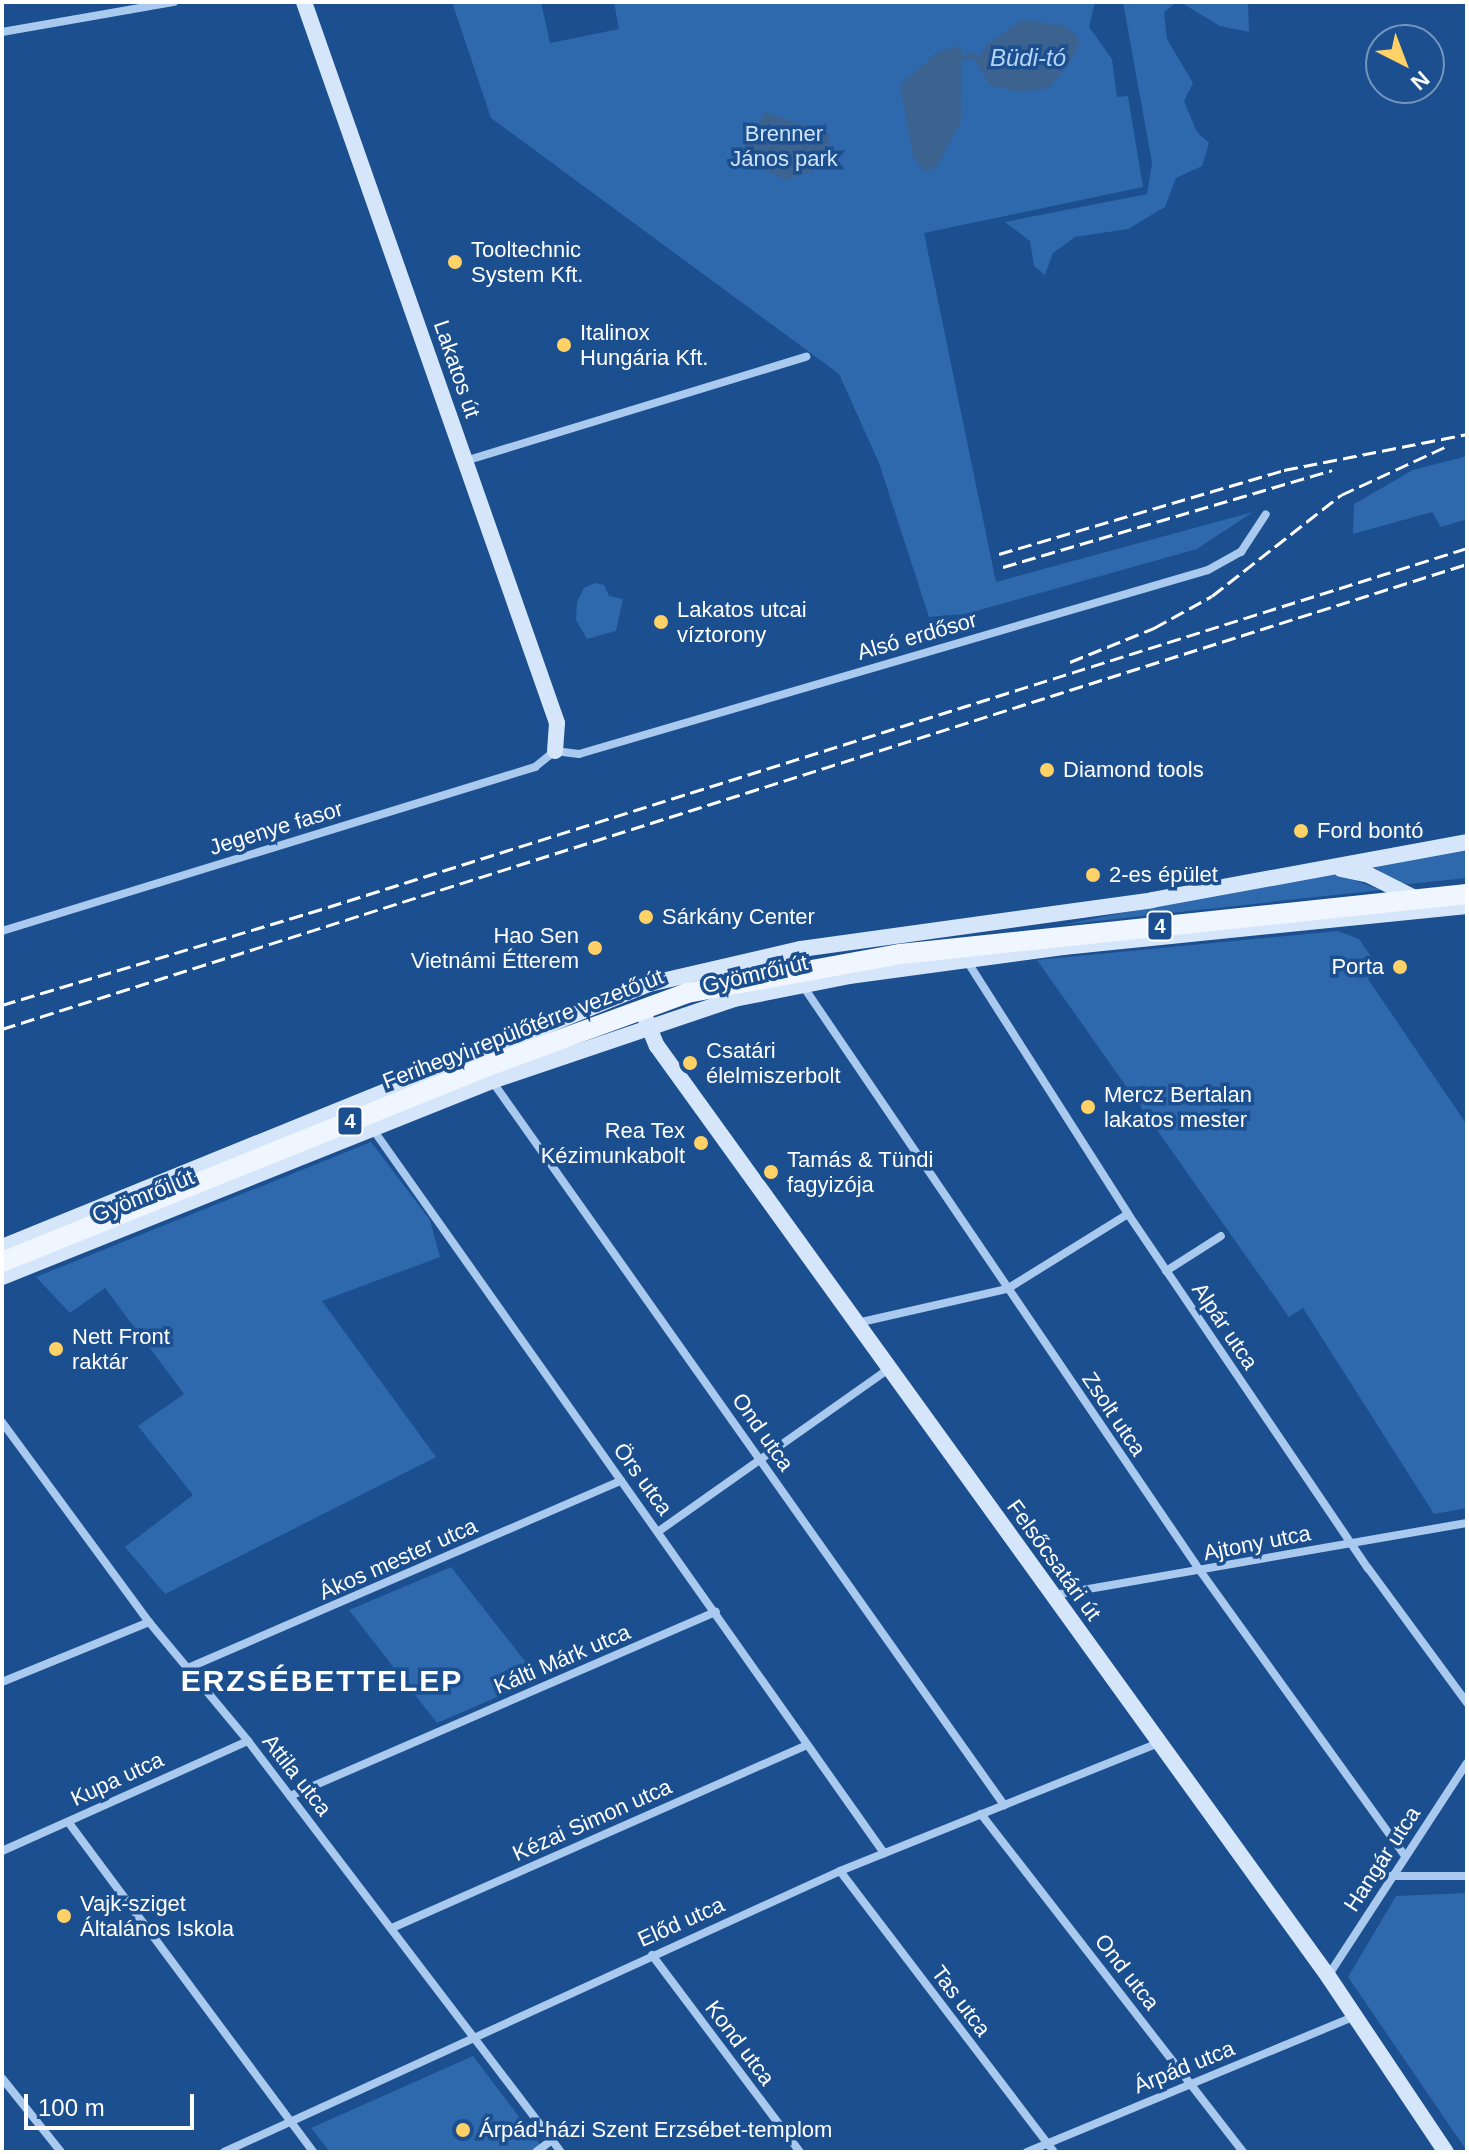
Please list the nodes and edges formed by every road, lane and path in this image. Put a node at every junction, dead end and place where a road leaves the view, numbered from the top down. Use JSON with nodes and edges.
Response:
{"nodes":[{"id":1,"x":174,"y":2,"type":"edge"},
{"id":2,"x":304,"y":2,"type":"edge"},
{"id":3,"x":2,"y":32,"type":"edge"},
{"id":4,"x":806,"y":357,"type":"dead end"},
{"id":5,"x":465,"y":461,"type":"junction"},
{"id":6,"x":1266,"y":514,"type":"dead end"},
{"id":7,"x":555,"y":751,"type":"junction"},
{"id":8,"x":1467,"y":842,"type":"edge"},
{"id":9,"x":1311,"y":871,"type":"junction"},
{"id":10,"x":1467,"y":894,"type":"edge"},
{"id":11,"x":1420,"y":900,"type":"junction"},
{"id":12,"x":1467,"y":906,"type":"edge"},
{"id":13,"x":2,"y":931,"type":"edge"},
{"id":14,"x":966,"y":960,"type":"junction"},
{"id":15,"x":802,"y":985,"type":"junction"},
{"id":16,"x":638,"y":993,"type":"junction"},
{"id":17,"x":647,"y":1023,"type":"junction"},
{"id":18,"x":492,"y":1081,"type":"junction"},
{"id":19,"x":371,"y":1127,"type":"junction"},
{"id":20,"x":1128,"y":1214,"type":"junction"},
{"id":21,"x":1221,"y":1236,"type":"dead end"},
{"id":22,"x":2,"y":1247,"type":"edge"},
{"id":23,"x":2,"y":1262,"type":"edge"},
{"id":24,"x":1166,"y":1271,"type":"junction"},
{"id":25,"x":2,"y":1277,"type":"edge"},
{"id":26,"x":1007,"y":1289,"type":"junction"},
{"id":27,"x":856,"y":1323,"type":"junction"},
{"id":28,"x":889,"y":1369,"type":"junction"},
{"id":29,"x":2,"y":1422,"type":"edge"},
{"id":30,"x":761,"y":1461,"type":"junction"},
{"id":31,"x":621,"y":1481,"type":"junction"},
{"id":32,"x":1467,"y":1523,"type":"edge"},
{"id":33,"x":659,"y":1531,"type":"junction"},
{"id":34,"x":1351,"y":1543,"type":"junction"},
{"id":35,"x":1201,"y":1572,"type":"junction"},
{"id":36,"x":1052,"y":1596,"type":"junction"},
{"id":37,"x":716,"y":1612,"type":"junction"},
{"id":38,"x":149,"y":1622,"type":"junction"},
{"id":39,"x":188,"y":1668,"type":"junction"},
{"id":40,"x":2,"y":1682,"type":"edge"},
{"id":41,"x":1467,"y":1703,"type":"edge"},
{"id":42,"x":248,"y":1741,"type":"junction"},
{"id":43,"x":1160,"y":1743,"type":"junction"},
{"id":44,"x":807,"y":1745,"type":"junction"},
{"id":45,"x":1467,"y":1763,"type":"edge"},
{"id":46,"x":290,"y":1796,"type":"junction"},
{"id":47,"x":1004,"y":1805,"type":"junction"},
{"id":48,"x":981,"y":1814,"type":"junction"},
{"id":49,"x":69,"y":1823,"type":"junction"},
{"id":50,"x":2,"y":1851,"type":"edge"},
{"id":51,"x":884,"y":1853,"type":"junction"},
{"id":52,"x":1405,"y":1856,"type":"junction"},
{"id":53,"x":840,"y":1871,"type":"junction"},
{"id":54,"x":1391,"y":1876,"type":"junction"},
{"id":55,"x":1467,"y":1876,"type":"edge"},
{"id":56,"x":392,"y":1928,"type":"junction"},
{"id":57,"x":652,"y":1955,"type":"junction"},
{"id":58,"x":1328,"y":1976,"type":"junction"},
{"id":59,"x":1356,"y":2016,"type":"junction"},
{"id":60,"x":473,"y":2037,"type":"junction"},
{"id":61,"x":2,"y":2078,"type":"edge"},
{"id":62,"x":1192,"y":2084,"type":"junction"},
{"id":63,"x":290,"y":2121,"type":"junction"},
{"id":64,"x":552,"y":2140,"type":"junction"},
{"id":65,"x":1046,"y":2144,"type":"junction"},
{"id":66,"x":1443,"y":2151,"type":"edge"},
{"id":67,"x":61,"y":2152,"type":"edge"},
{"id":68,"x":224,"y":2152,"type":"edge"},
{"id":69,"x":313,"y":2152,"type":"edge"},
{"id":70,"x":536,"y":2152,"type":"edge"},
{"id":71,"x":561,"y":2152,"type":"edge"},
{"id":72,"x":800,"y":2152,"type":"edge"},
{"id":73,"x":1027,"y":2152,"type":"edge"},
{"id":74,"x":1054,"y":2152,"type":"edge"},
{"id":75,"x":1243,"y":2152,"type":"edge"}],
"edges":[{"from":1,"to":3,"type":"street"},
{"from":2,"to":5,"type":"street","name":"Lakatos út"},
{"from":4,"to":5,"type":"street"},
{"from":5,"to":7,"type":"street","name":"Lakatos út"},
{"from":6,"to":7,"type":"street","name":"Alsó erdősor"},
{"from":7,"to":13,"type":"street","name":"Jegenye fasor"},
{"from":8,"to":9,"type":"street","name":"Gyömrői út"},
{"from":9,"to":11,"type":"street","name":"Gyömrői út"},
{"from":9,"to":16,"type":"street","name":"Gyömrői út"},
{"from":10,"to":11,"type":"main road","name":"Ferihegyi repülőtérre vezető út","number":"4"},
{"from":11,"to":23,"type":"main road","name":"Ferihegyi repülőtérre vezető út","number":"4"},
{"from":12,"to":14,"type":"street","name":"Gyömrői út"},
{"from":14,"to":15,"type":"street","name":"Gyömrői út"},
{"from":14,"to":20,"type":"street","name":"Alpár utca"},
{"from":15,"to":17,"type":"street","name":"Gyömrői út"},
{"from":15,"to":26,"type":"street","name":"Zsolt utca"},
{"from":16,"to":17,"type":"street","name":"Felsőcsatári út"},
{"from":16,"to":22,"type":"street","name":"Gyömrői út"},
{"from":17,"to":18,"type":"street","name":"Gyömrői út"},
{"from":17,"to":27,"type":"street","name":"Felsőcsatári út"},
{"from":18,"to":19,"type":"street","name":"Gyömrői út"},
{"from":18,"to":30,"type":"street","name":"Ond utca"},
{"from":19,"to":25,"type":"street","name":"Gyömrői út"},
{"from":19,"to":31,"type":"street","name":"Örs utca"},
{"from":20,"to":24,"type":"street","name":"Alpár utca"},
{"from":20,"to":26,"type":"street"},
{"from":21,"to":24,"type":"street"},
{"from":24,"to":34,"type":"street","name":"Alpár utca"},
{"from":26,"to":27,"type":"street"},
{"from":26,"to":35,"type":"street","name":"Zsolt utca"},
{"from":27,"to":28,"type":"street","name":"Felsőcsatári út"},
{"from":28,"to":30,"type":"street"},
{"from":28,"to":36,"type":"street","name":"Felsőcsatári út"},
{"from":29,"to":38,"type":"street","name":"Attila utca"},
{"from":30,"to":33,"type":"street"},
{"from":30,"to":47,"type":"street","name":"Ond utca"},
{"from":31,"to":33,"type":"street","name":"Örs utca"},
{"from":31,"to":39,"type":"street","name":"Ákos mester utca"},
{"from":32,"to":34,"type":"street","name":"Ajtony utca"},
{"from":33,"to":37,"type":"street","name":"Örs utca"},
{"from":34,"to":35,"type":"street","name":"Ajtony utca"},
{"from":34,"to":41,"type":"street","name":"Alpár utca"},
{"from":35,"to":36,"type":"street","name":"Ajtony utca"},
{"from":35,"to":52,"type":"street","name":"Zsolt utca"},
{"from":36,"to":43,"type":"street","name":"Felsőcsatári út"},
{"from":37,"to":44,"type":"street","name":"Örs utca"},
{"from":37,"to":46,"type":"street","name":"Kálti Márk utca"},
{"from":38,"to":39,"type":"street","name":"Attila utca"},
{"from":38,"to":40,"type":"street"},
{"from":39,"to":42,"type":"street","name":"Attila utca"},
{"from":42,"to":46,"type":"street","name":"Attila utca"},
{"from":42,"to":49,"type":"street","name":"Kupa utca"},
{"from":43,"to":47,"type":"street","name":"Előd utca"},
{"from":43,"to":58,"type":"street","name":"Felsőcsatári út"},
{"from":44,"to":51,"type":"street","name":"Örs utca"},
{"from":44,"to":56,"type":"street","name":"Kézai Simon utca"},
{"from":45,"to":52,"type":"street","name":"Hangár utca"},
{"from":46,"to":56,"type":"street","name":"Attila utca"},
{"from":47,"to":48,"type":"street","name":"Előd utca"},
{"from":48,"to":51,"type":"street","name":"Előd utca"},
{"from":48,"to":62,"type":"street","name":"Ond utca"},
{"from":49,"to":50,"type":"street","name":"Kupa utca"},
{"from":49,"to":63,"type":"street"},
{"from":51,"to":53,"type":"street","name":"Előd utca"},
{"from":52,"to":54,"type":"street","name":"Hangár utca"},
{"from":53,"to":57,"type":"street","name":"Előd utca"},
{"from":53,"to":65,"type":"street","name":"Tas utca"},
{"from":54,"to":55,"type":"street"},
{"from":54,"to":58,"type":"street","name":"Hangár utca"},
{"from":56,"to":60,"type":"street","name":"Attila utca"},
{"from":57,"to":60,"type":"street","name":"Előd utca"},
{"from":57,"to":72,"type":"street","name":"Kond utca"},
{"from":58,"to":59,"type":"street","name":"Felsőcsatári út"},
{"from":59,"to":62,"type":"street","name":"Árpád utca"},
{"from":59,"to":66,"type":"street","name":"Felsőcsatári út"},
{"from":60,"to":63,"type":"street","name":"Előd utca"},
{"from":60,"to":64,"type":"street","name":"Attila utca"},
{"from":61,"to":67,"type":"street"},
{"from":62,"to":65,"type":"street","name":"Árpád utca"},
{"from":62,"to":75,"type":"street","name":"Ond utca"},
{"from":63,"to":68,"type":"street","name":"Előd utca"},
{"from":63,"to":69,"type":"street"},
{"from":64,"to":70,"type":"street"},
{"from":64,"to":71,"type":"street","name":"Attila utca"},
{"from":65,"to":73,"type":"street","name":"Árpád utca"},
{"from":65,"to":74,"type":"street","name":"Tas utca"}]}
